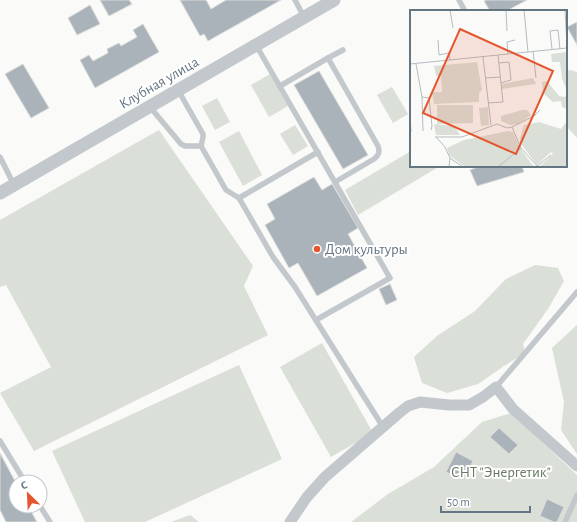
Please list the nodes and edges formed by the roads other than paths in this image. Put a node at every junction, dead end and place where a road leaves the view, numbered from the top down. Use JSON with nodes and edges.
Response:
{"nodes":[{"id":1,"x":294,"y":0,"type":"edge"},
{"id":2,"x":334,"y":0,"type":"edge"},
{"id":3,"x":459,"y":0,"type":"edge"},
{"id":4,"x":464,"y":10,"type":"edge"},
{"id":5,"x":304,"y":17,"type":"junction"},
{"id":6,"x":256,"y":45,"type":"junction"},
{"id":7,"x":343,"y":50,"type":"dead end"},
{"id":8,"x":328,"y":58,"type":"junction"},
{"id":9,"x":280,"y":86,"type":"junction"},
{"id":10,"x":178,"y":90,"type":"junction"},
{"id":11,"x":149,"y":106,"type":"junction"},
{"id":12,"x":201,"y":146,"type":"junction"},
{"id":13,"x":318,"y":152,"type":"junction"},
{"id":14,"x":0,"y":157,"type":"edge"},
{"id":15,"x":335,"y":182,"type":"junction"},
{"id":16,"x":14,"y":185,"type":"junction"},
{"id":17,"x":0,"y":193,"type":"edge"},
{"id":18,"x":239,"y":198,"type":"junction"},
{"id":19,"x":577,"y":292,"type":"edge"},
{"id":20,"x":316,"y":320,"type":"junction"},
{"id":21,"x":496,"y":387,"type":"junction"},
{"id":22,"x":383,"y":427,"type":"junction"},
{"id":23,"x":0,"y":441,"type":"edge"},
{"id":24,"x":577,"y":466,"type":"edge"},
{"id":25,"x":20,"y":474,"type":"edge"},
{"id":26,"x":577,"y":495,"type":"edge"},
{"id":27,"x":290,"y":522,"type":"edge"},
{"id":28,"x":565,"y":522,"type":"edge"}],
"edges":[{"from":1,"to":5,"type":"lane"},
{"from":2,"to":5,"type":"street","name":"Клубная улица"},
{"from":3,"to":4,"type":"lane"},
{"from":5,"to":6,"type":"street","name":"Клубная улица"},
{"from":6,"to":9,"type":"lane"},
{"from":6,"to":10,"type":"street","name":"Клубная улица"},
{"from":7,"to":8,"type":"lane"},
{"from":8,"to":9,"type":"lane"},
{"from":8,"to":15,"type":"lane"},
{"from":9,"to":13,"type":"lane"},
{"from":10,"to":11,"type":"street","name":"Клубная улица"},
{"from":10,"to":12,"type":"lane"},
{"from":11,"to":12,"type":"lane"},
{"from":11,"to":16,"type":"street","name":"Клубная улица"},
{"from":12,"to":18,"type":"lane"},
{"from":13,"to":15,"type":"lane"},
{"from":13,"to":18,"type":"lane"},
{"from":14,"to":16,"type":"lane"},
{"from":15,"to":20,"type":"lane"},
{"from":16,"to":17,"type":"street","name":"Клубная улица"},
{"from":18,"to":20,"type":"lane"},
{"from":19,"to":21,"type":"lane"},
{"from":20,"to":22,"type":"lane"},
{"from":21,"to":22,"type":"street"},
{"from":21,"to":24,"type":"street"},
{"from":22,"to":27,"type":"street"},
{"from":23,"to":25,"type":"lane"},
{"from":26,"to":28,"type":"lane"}]}
